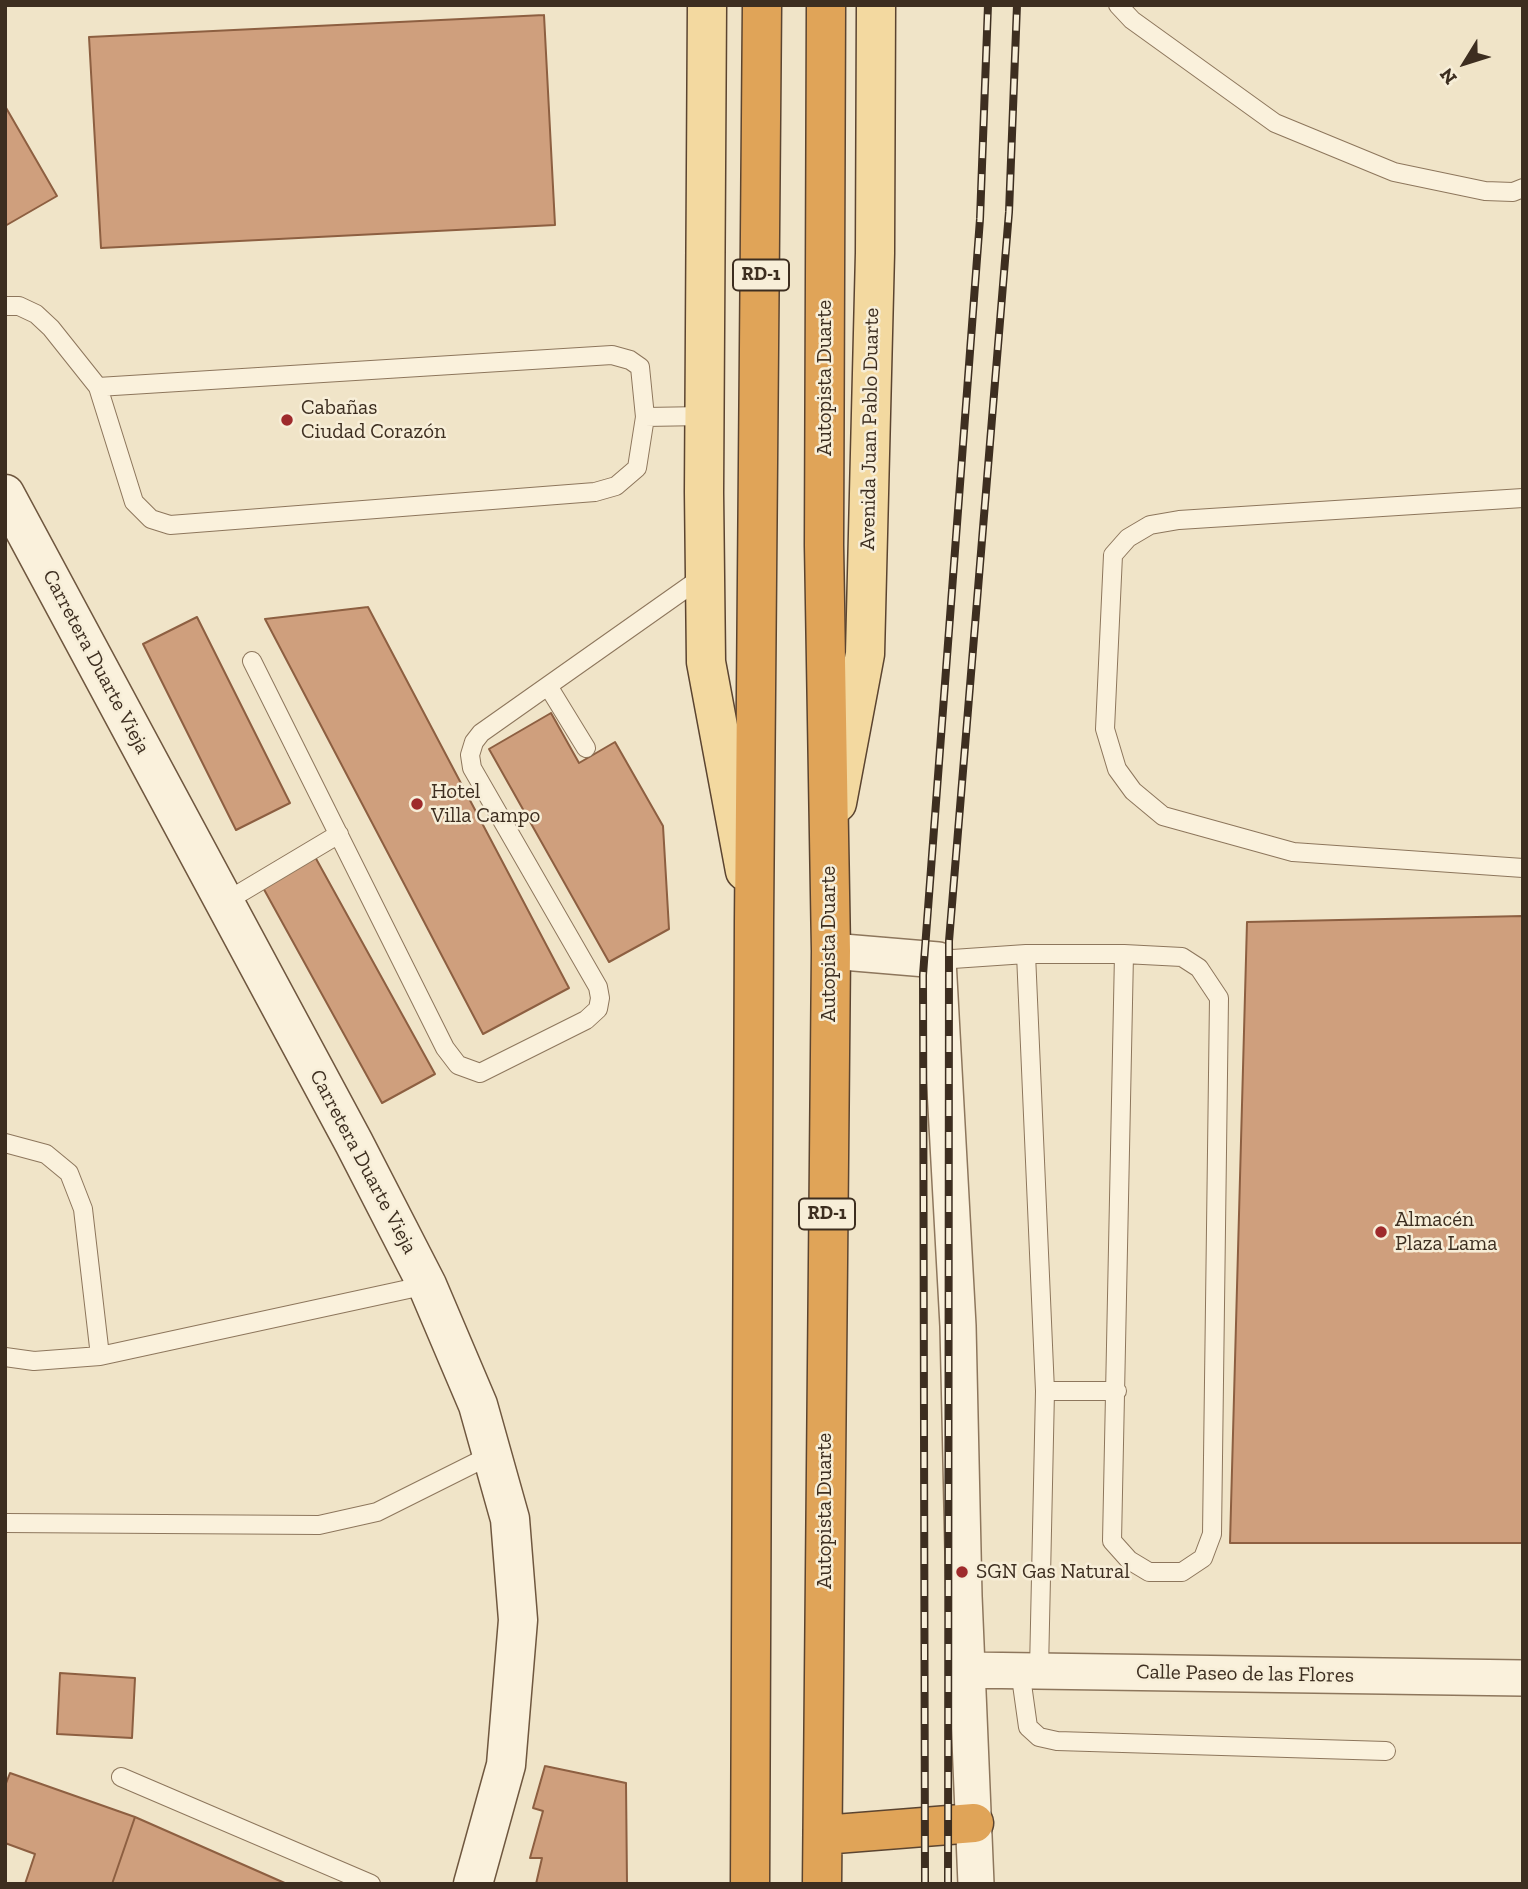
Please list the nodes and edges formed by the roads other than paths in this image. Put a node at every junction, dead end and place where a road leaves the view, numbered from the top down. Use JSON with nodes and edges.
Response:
{"nodes":[{"id":1,"x":707,"y":5,"type":"edge"},
{"id":2,"x":762,"y":5,"type":"edge"},
{"id":3,"x":826,"y":5,"type":"edge"},
{"id":4,"x":876,"y":5,"type":"edge"},
{"id":5,"x":1118,"y":5,"type":"edge"},
{"id":6,"x":1523,"y":188,"type":"edge"},
{"id":7,"x":5,"y":306,"type":"edge"},
{"id":8,"x":98,"y":387,"type":"junction"},
{"id":9,"x":645,"y":416,"type":"junction"},
{"id":10,"x":704,"y":416,"type":"junction"},
{"id":11,"x":5,"y":494,"type":"edge"},
{"id":12,"x":1523,"y":498,"type":"edge"},
{"id":13,"x":705,"y":575,"type":"junction"},
{"id":14,"x":252,"y":661,"type":"dead end"},
{"id":15,"x":548,"y":686,"type":"junction"},
{"id":16,"x":586,"y":748,"type":"dead end"},
{"id":17,"x":339,"y":834,"type":"junction"},
{"id":18,"x":829,"y":850,"type":"junction"},
{"id":19,"x":1523,"y":868,"type":"edge"},
{"id":20,"x":225,"y":902,"type":"junction"},
{"id":21,"x":754,"y":920,"type":"junction"},
{"id":22,"x":831,"y":951,"type":"junction"},
{"id":23,"x":1026,"y":954,"type":"junction"},
{"id":24,"x":1124,"y":954,"type":"junction"},
{"id":25,"x":938,"y":960,"type":"junction"},
{"id":26,"x":5,"y":1143,"type":"edge"},
{"id":27,"x":427,"y":1285,"type":"junction"},
{"id":28,"x":100,"y":1356,"type":"junction"},
{"id":29,"x":5,"y":1357,"type":"edge"},
{"id":30,"x":1045,"y":1391,"type":"junction"},
{"id":31,"x":1117,"y":1391,"type":"junction"},
{"id":32,"x":493,"y":1454,"type":"junction"},
{"id":33,"x":5,"y":1523,"type":"edge"},
{"id":34,"x":967,"y":1670,"type":"junction"},
{"id":35,"x":1030,"y":1670,"type":"junction"},
{"id":36,"x":1523,"y":1678,"type":"edge"},
{"id":37,"x":1385,"y":1751,"type":"dead end"},
{"id":38,"x":121,"y":1777,"type":"dead end"},
{"id":39,"x":974,"y":1823,"type":"junction"},
{"id":40,"x":823,"y":1835,"type":"junction"},
{"id":41,"x":371,"y":1884,"type":"edge"},
{"id":42,"x":473,"y":1884,"type":"edge"},
{"id":43,"x":750,"y":1884,"type":"edge"},
{"id":44,"x":822,"y":1884,"type":"edge"},
{"id":45,"x":976,"y":1884,"type":"edge"}],
"edges":[{"from":1,"to":10,"type":"main road"},
{"from":2,"to":21,"type":"highway","number":"RD-1"},
{"from":3,"to":18,"type":"highway","name":"Autopista Duarte","number":"RD-1"},
{"from":4,"to":18,"type":"main road","name":"Avenida Juan Pablo Duarte"},
{"from":5,"to":6,"type":"lane"},
{"from":7,"to":8,"type":"lane"},
{"from":8,"to":9,"type":"lane"},
{"from":8,"to":9,"type":"lane"},
{"from":9,"to":10,"type":"lane"},
{"from":10,"to":13,"type":"main road"},
{"from":11,"to":20,"type":"main road","name":"Carretera Duarte Vieja"},
{"from":12,"to":19,"type":"lane"},
{"from":13,"to":15,"type":"lane"},
{"from":13,"to":21,"type":"main road"},
{"from":14,"to":17,"type":"lane"},
{"from":15,"to":16,"type":"lane"},
{"from":15,"to":17,"type":"lane"},
{"from":17,"to":20,"type":"lane"},
{"from":18,"to":22,"type":"highway","name":"Autopista Duarte","number":"RD-1"},
{"from":20,"to":27,"type":"main road","name":"Carretera Duarte Vieja"},
{"from":21,"to":43,"type":"highway","number":"RD-1"},
{"from":22,"to":25,"type":"street"},
{"from":22,"to":40,"type":"highway","name":"Autopista Duarte","number":"RD-1"},
{"from":23,"to":24,"type":"lane"},
{"from":23,"to":25,"type":"lane"},
{"from":23,"to":30,"type":"lane"},
{"from":24,"to":31,"type":"lane"},
{"from":24,"to":31,"type":"lane"},
{"from":25,"to":34,"type":"street"},
{"from":26,"to":28,"type":"lane"},
{"from":27,"to":28,"type":"lane"},
{"from":27,"to":32,"type":"main road","name":"Carretera Duarte Vieja"},
{"from":28,"to":29,"type":"lane"},
{"from":30,"to":31,"type":"lane"},
{"from":30,"to":35,"type":"lane"},
{"from":32,"to":33,"type":"lane"},
{"from":32,"to":42,"type":"main road","name":"Carretera Duarte Vieja"},
{"from":34,"to":35,"type":"street","name":"Calle Paseo de las Flores"},
{"from":34,"to":39,"type":"street"},
{"from":35,"to":36,"type":"street","name":"Calle Paseo de las Flores"},
{"from":35,"to":37,"type":"lane"},
{"from":38,"to":41,"type":"lane"},
{"from":39,"to":40,"type":"highway"},
{"from":39,"to":45,"type":"street"},
{"from":40,"to":44,"type":"highway","name":"Autopista Duarte","number":"RD-1"}]}
